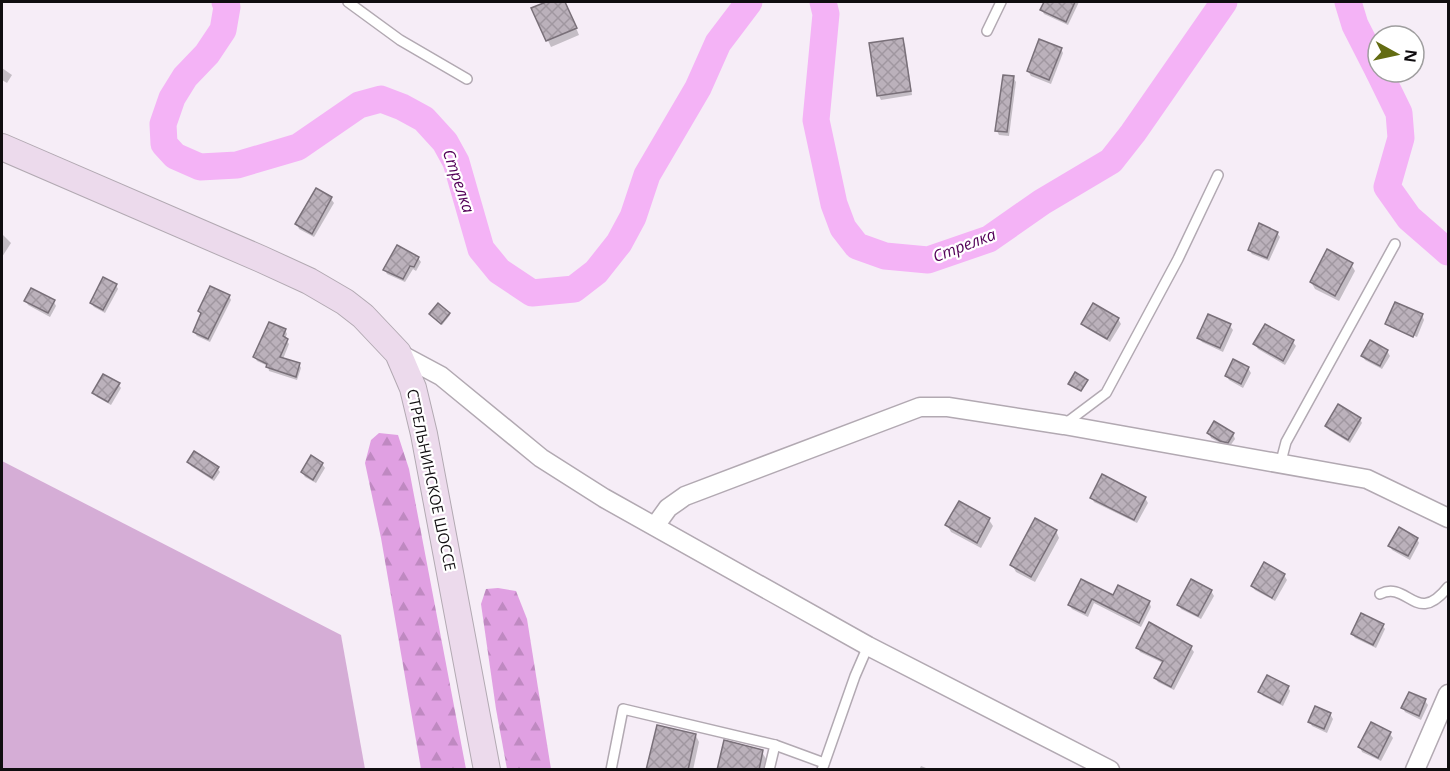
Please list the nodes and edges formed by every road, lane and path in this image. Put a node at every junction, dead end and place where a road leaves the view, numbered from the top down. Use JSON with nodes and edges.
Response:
{"nodes":[{"id":1,"x":348,"y":2,"type":"edge"},
{"id":2,"x":1001,"y":2,"type":"edge"},
{"id":3,"x":987,"y":31,"type":"dead end"},
{"id":4,"x":467,"y":79,"type":"dead end"},
{"id":5,"x":2,"y":147,"type":"edge"},
{"id":6,"x":1218,"y":175,"type":"dead end"},
{"id":7,"x":1395,"y":244,"type":"dead end"},
{"id":8,"x":398,"y":353,"type":"junction"},
{"id":9,"x":1064,"y":425,"type":"junction"},
{"id":10,"x":1280,"y":465,"type":"junction"},
{"id":11,"x":1449,"y":518,"type":"edge"},
{"id":12,"x":655,"y":526,"type":"junction"},
{"id":13,"x":1449,"y":587,"type":"edge"},
{"id":14,"x":1380,"y":594,"type":"dead end"},
{"id":15,"x":868,"y":646,"type":"junction"},
{"id":16,"x":1449,"y":694,"type":"edge"},
{"id":17,"x":775,"y":745,"type":"junction"},
{"id":18,"x":823,"y":766,"type":"edge"},
{"id":19,"x":487,"y":770,"type":"edge"},
{"id":20,"x":611,"y":770,"type":"edge"},
{"id":21,"x":769,"y":770,"type":"edge"},
{"id":22,"x":1110,"y":770,"type":"edge"},
{"id":23,"x":1415,"y":770,"type":"edge"}],
"edges":[{"from":1,"to":4,"type":"lane"},
{"from":2,"to":3,"type":"lane"},
{"from":5,"to":8,"type":"main road","name":"СТРЕЛЬНИНСКОЕ ШОССЕ"},
{"from":6,"to":9,"type":"lane"},
{"from":7,"to":10,"type":"lane"},
{"from":8,"to":12,"type":"street"},
{"from":8,"to":19,"type":"main road","name":"СТРЕЛЬНИНСКОЕ ШОССЕ"},
{"from":9,"to":10,"type":"street"},
{"from":9,"to":12,"type":"street"},
{"from":10,"to":11,"type":"street"},
{"from":12,"to":15,"type":"street"},
{"from":13,"to":14,"type":"lane"},
{"from":15,"to":18,"type":"lane"},
{"from":15,"to":22,"type":"street"},
{"from":16,"to":23,"type":"street"},
{"from":17,"to":18,"type":"lane"},
{"from":17,"to":20,"type":"lane"},
{"from":17,"to":21,"type":"lane"}]}
